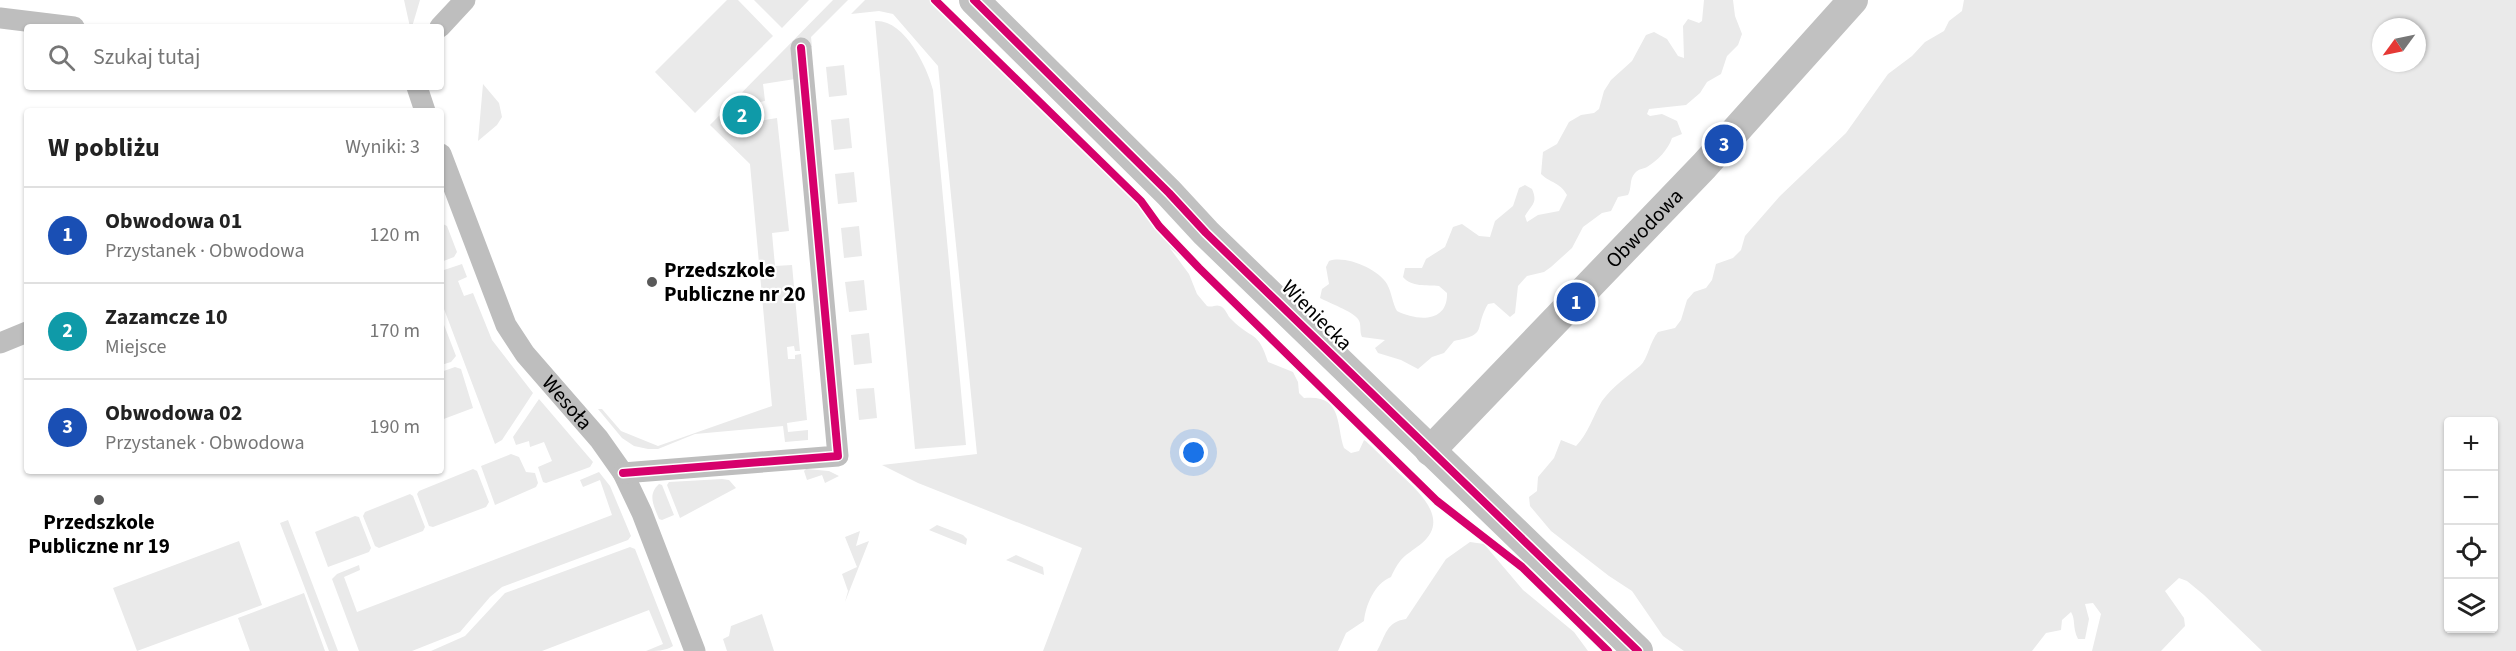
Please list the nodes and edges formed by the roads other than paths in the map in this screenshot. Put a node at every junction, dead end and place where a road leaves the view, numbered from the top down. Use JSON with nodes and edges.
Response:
{"nodes":[{"id":1,"x":465,"y":0,"type":"edge"},
{"id":2,"x":974,"y":0,"type":"edge"},
{"id":3,"x":1853,"y":0,"type":"edge"},
{"id":4,"x":0,"y":18,"type":"edge"},
{"id":5,"x":49,"y":24,"type":"edge"},
{"id":6,"x":443,"y":24,"type":"edge"},
{"id":7,"x":801,"y":48,"type":"dead end"},
{"id":8,"x":418,"y":90,"type":"edge"},
{"id":9,"x":424,"y":108,"type":"edge"},
{"id":10,"x":444,"y":162,"type":"edge"},
{"id":11,"x":24,"y":333,"type":"edge"},
{"id":12,"x":0,"y":343,"type":"edge"},
{"id":13,"x":1430,"y":451,"type":"junction"},
{"id":14,"x":623,"y":472,"type":"junction"},
{"id":15,"x":695,"y":651,"type":"edge"},
{"id":16,"x":1638,"y":651,"type":"edge"}],
"edges":[{"from":1,"to":6,"type":"street"},
{"from":2,"to":13,"type":"street","name":"Wieniecka"},
{"from":3,"to":13,"type":"street","name":"Obwodowa"},
{"from":4,"to":5,"type":"street"},
{"from":7,"to":14,"type":"street"},
{"from":8,"to":9,"type":"street"},
{"from":10,"to":14,"type":"street","name":"Wesoła"},
{"from":11,"to":12,"type":"street"},
{"from":13,"to":16,"type":"street","name":"Wieniecka"},
{"from":14,"to":15,"type":"street","name":"Wesoła"}]}
